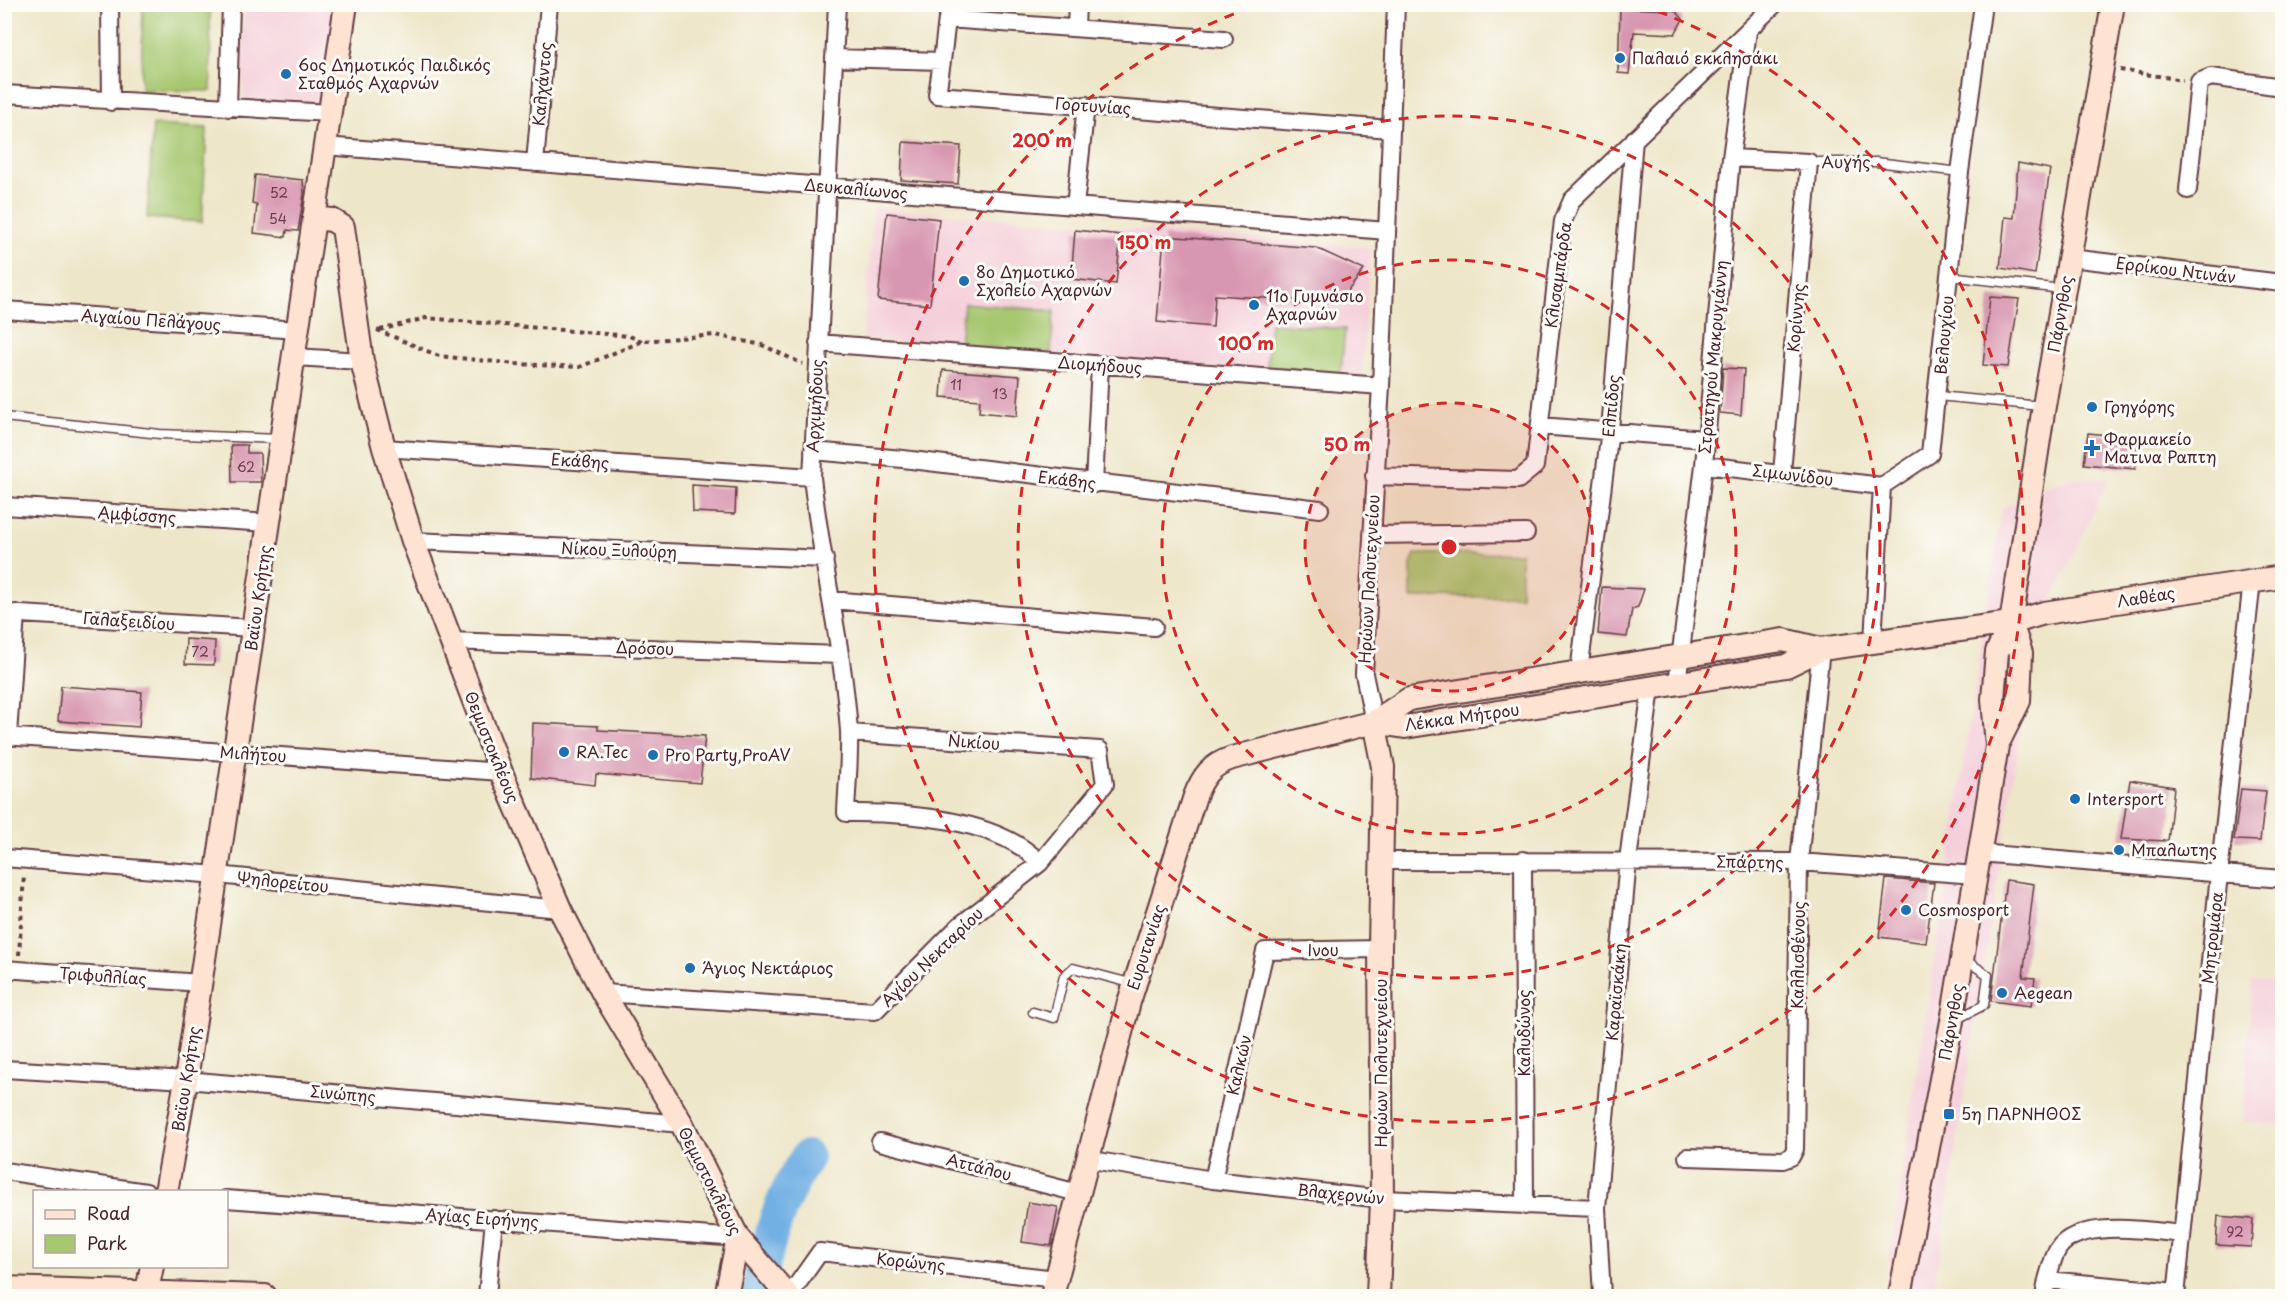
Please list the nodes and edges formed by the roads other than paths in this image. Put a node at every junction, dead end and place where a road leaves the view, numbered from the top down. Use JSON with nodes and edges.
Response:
{"nodes":[{"id":1,"x":110,"y":4,"type":"edge"},
{"id":2,"x":231,"y":4,"type":"edge"},
{"id":3,"x":346,"y":4,"type":"edge"},
{"id":4,"x":549,"y":4,"type":"edge"},
{"id":5,"x":837,"y":4,"type":"edge"},
{"id":6,"x":1077,"y":4,"type":"edge"},
{"id":7,"x":1396,"y":4,"type":"edge"},
{"id":8,"x":1775,"y":4,"type":"edge"},
{"id":9,"x":1983,"y":4,"type":"edge"},
{"id":10,"x":2114,"y":4,"type":"edge"},
{"id":11,"x":1076,"y":27,"type":"junction"},
{"id":12,"x":1748,"y":31,"type":"junction"},
{"id":13,"x":1224,"y":39,"type":"dead end"},
{"id":14,"x":834,"y":58,"type":"junction"},
{"id":15,"x":942,"y":61,"type":"junction"},
{"id":16,"x":2283,"y":87,"type":"edge"},
{"id":17,"x":4,"y":94,"type":"edge"},
{"id":18,"x":111,"y":102,"type":"junction"},
{"id":19,"x":1086,"y":105,"type":"junction"},
{"id":20,"x":228,"y":108,"type":"junction"},
{"id":21,"x":330,"y":113,"type":"junction"},
{"id":22,"x":1390,"y":129,"type":"junction"},
{"id":23,"x":1634,"y":139,"type":"junction"},
{"id":24,"x":325,"y":146,"type":"junction"},
{"id":25,"x":1731,"y":158,"type":"junction"},
{"id":26,"x":1809,"y":162,"type":"junction"},
{"id":27,"x":535,"y":163,"type":"junction"},
{"id":28,"x":1960,"y":172,"type":"junction"},
{"id":29,"x":827,"y":187,"type":"junction"},
{"id":30,"x":2188,"y":190,"type":"dead end"},
{"id":31,"x":1075,"y":206,"type":"junction"},
{"id":32,"x":314,"y":218,"type":"junction"},
{"id":33,"x":1387,"y":231,"type":"junction"},
{"id":34,"x":2070,"y":258,"type":"junction"},
{"id":35,"x":1949,"y":276,"type":"junction"},
{"id":36,"x":2283,"y":283,"type":"edge"},
{"id":37,"x":2064,"y":289,"type":"junction"},
{"id":38,"x":4,"y":310,"type":"edge"},
{"id":39,"x":298,"y":330,"type":"junction"},
{"id":40,"x":818,"y":343,"type":"junction"},
{"id":41,"x":294,"y":357,"type":"junction"},
{"id":42,"x":362,"y":361,"type":"junction"},
{"id":43,"x":1100,"y":365,"type":"junction"},
{"id":44,"x":1381,"y":386,"type":"junction"},
{"id":45,"x":1938,"y":396,"type":"junction"},
{"id":46,"x":2044,"y":406,"type":"junction"},
{"id":47,"x":4,"y":417,"type":"edge"},
{"id":48,"x":1539,"y":426,"type":"junction"},
{"id":49,"x":1610,"y":430,"type":"junction"},
{"id":50,"x":282,"y":439,"type":"junction"},
{"id":51,"x":1705,"y":439,"type":"junction"},
{"id":52,"x":384,"y":448,"type":"junction"},
{"id":53,"x":813,"y":451,"type":"junction"},
{"id":54,"x":1704,"y":465,"type":"junction"},
{"id":55,"x":1782,"y":473,"type":"junction"},
{"id":56,"x":1374,"y":476,"type":"junction"},
{"id":57,"x":812,"y":477,"type":"junction"},
{"id":58,"x":1094,"y":484,"type":"junction"},
{"id":59,"x":1882,"y":486,"type":"junction"},
{"id":60,"x":4,"y":506,"type":"edge"},
{"id":61,"x":1320,"y":509,"type":"dead end"},
{"id":62,"x":269,"y":523,"type":"junction"},
{"id":63,"x":1526,"y":533,"type":"dead end"},
{"id":64,"x":1372,"y":535,"type":"junction"},
{"id":65,"x":412,"y":541,"type":"junction"},
{"id":66,"x":825,"y":559,"type":"junction"},
{"id":67,"x":2283,"y":577,"type":"edge"},
{"id":68,"x":2253,"y":581,"type":"junction"},
{"id":69,"x":831,"y":600,"type":"junction"},
{"id":70,"x":10,"y":613,"type":"edge"},
{"id":71,"x":2012,"y":623,"type":"junction"},
{"id":72,"x":1154,"y":627,"type":"dead end"},
{"id":73,"x":254,"y":628,"type":"junction"},
{"id":74,"x":1873,"y":640,"type":"junction"},
{"id":75,"x":449,"y":641,"type":"junction"},
{"id":76,"x":1821,"y":648,"type":"junction"},
{"id":77,"x":840,"y":655,"type":"junction"},
{"id":78,"x":1679,"y":657,"type":"junction"},
{"id":79,"x":1579,"y":672,"type":"junction"},
{"id":80,"x":1677,"y":684,"type":"junction"},
{"id":81,"x":1652,"y":688,"type":"junction"},
{"id":82,"x":1374,"y":722,"type":"junction"},
{"id":83,"x":849,"y":733,"type":"junction"},
{"id":84,"x":6,"y":736,"type":"edge"},
{"id":85,"x":1100,"y":750,"type":"joint"},
{"id":86,"x":235,"y":753,"type":"junction"},
{"id":87,"x":501,"y":772,"type":"junction"},
{"id":88,"x":1979,"y":853,"type":"junction"},
{"id":89,"x":4,"y":858,"type":"edge"},
{"id":90,"x":1523,"y":860,"type":"junction"},
{"id":91,"x":1628,"y":860,"type":"junction"},
{"id":92,"x":1382,"y":861,"type":"junction"},
{"id":93,"x":1799,"y":862,"type":"junction"},
{"id":94,"x":1040,"y":863,"type":"junction"},
{"id":95,"x":2219,"y":874,"type":"junction"},
{"id":96,"x":217,"y":875,"type":"junction"},
{"id":97,"x":1976,"y":875,"type":"junction"},
{"id":98,"x":2283,"y":879,"type":"edge"},
{"id":99,"x":560,"y":909,"type":"junction"},
{"id":100,"x":1380,"y":949,"type":"junction"},
{"id":101,"x":1265,"y":951,"type":"joint"},
{"id":102,"x":11,"y":970,"type":"edge"},
{"id":103,"x":201,"y":983,"type":"junction"},
{"id":104,"x":1134,"y":984,"type":"junction"},
{"id":105,"x":603,"y":993,"type":"junction"},
{"id":106,"x":1033,"y":1012,"type":"dead end"},
{"id":107,"x":4,"y":1069,"type":"edge"},
{"id":108,"x":186,"y":1080,"type":"junction"},
{"id":109,"x":682,"y":1124,"type":"junction"},
{"id":110,"x":880,"y":1142,"type":"dead end"},
{"id":111,"x":1687,"y":1157,"type":"dead end"},
{"id":112,"x":1086,"y":1159,"type":"junction"},
{"id":113,"x":4,"y":1171,"type":"edge"},
{"id":114,"x":1212,"y":1180,"type":"junction"},
{"id":115,"x":139,"y":1190,"type":"edge"},
{"id":116,"x":166,"y":1190,"type":"edge"},
{"id":117,"x":1078,"y":1193,"type":"junction"},
{"id":118,"x":228,"y":1199,"type":"edge"},
{"id":119,"x":1382,"y":1199,"type":"junction"},
{"id":120,"x":1525,"y":1206,"type":"junction"},
{"id":121,"x":1597,"y":1208,"type":"junction"},
{"id":122,"x":495,"y":1219,"type":"junction"},
{"id":123,"x":2182,"y":1234,"type":"junction"},
{"id":124,"x":738,"y":1238,"type":"junction"},
{"id":125,"x":152,"y":1268,"type":"edge"},
{"id":126,"x":2046,"y":1280,"type":"junction"},
{"id":127,"x":4,"y":1288,"type":"edge"},
{"id":128,"x":1054,"y":1288,"type":"edge"},
{"id":129,"x":785,"y":1291,"type":"edge"},
{"id":130,"x":146,"y":1294,"type":"edge"},
{"id":131,"x":2176,"y":1294,"type":"edge"},
{"id":132,"x":265,"y":1296,"type":"edge"},
{"id":133,"x":488,"y":1296,"type":"edge"},
{"id":134,"x":726,"y":1296,"type":"edge"},
{"id":135,"x":1378,"y":1296,"type":"edge"},
{"id":136,"x":1602,"y":1296,"type":"edge"},
{"id":137,"x":1900,"y":1296,"type":"edge"},
{"id":138,"x":2044,"y":1296,"type":"edge"}],
"edges":[{"from":1,"to":18,"type":"street"},
{"from":2,"to":20,"type":"street"},
{"from":3,"to":21,"type":"street","name":"Βαϊου Κρήτης"},
{"from":4,"to":27,"type":"street","name":"Καλχάντος"},
{"from":5,"to":14,"type":"street","name":"Αρχιμήδους"},
{"from":6,"to":11,"type":"street"},
{"from":7,"to":22,"type":"street","name":"Ηρώων Πολυτεχνείου"},
{"from":8,"to":12,"type":"street","name":"Κλισαμπάρδα"},
{"from":9,"to":28,"type":"street","name":"Βελουχίου"},
{"from":10,"to":34,"type":"street","name":"Πάρνηθος"},
{"from":11,"to":13,"type":"street"},
{"from":11,"to":15,"type":"street"},
{"from":12,"to":23,"type":"street","name":"Κλισαμπάρδα"},
{"from":12,"to":25,"type":"street","name":"Στρατηγού Μακρυγιάννη"},
{"from":14,"to":15,"type":"street"},
{"from":14,"to":29,"type":"street","name":"Αρχιμήδους"},
{"from":15,"to":19,"type":"street","name":"Γορτυνίας"},
{"from":16,"to":30,"type":"street"},
{"from":17,"to":18,"type":"street"},
{"from":18,"to":20,"type":"street"},
{"from":19,"to":22,"type":"street","name":"Γορτυνίας"},
{"from":19,"to":31,"type":"street"},
{"from":20,"to":21,"type":"street"},
{"from":21,"to":24,"type":"street","name":"Βαϊου Κρήτης"},
{"from":22,"to":33,"type":"street","name":"Ηρώων Πολυτεχνείου"},
{"from":23,"to":48,"type":"street","name":"Κλισαμπάρδα"},
{"from":23,"to":49,"type":"street","name":"Ελπίδος"},
{"from":24,"to":27,"type":"street","name":"Δευκαλίωνος"},
{"from":24,"to":32,"type":"street","name":"Βαϊου Κρήτης"},
{"from":25,"to":26,"type":"street","name":"Αυγής"},
{"from":25,"to":51,"type":"street","name":"Στρατηγού Μακρυγιάννη"},
{"from":26,"to":28,"type":"lane","name":"Αυγής"},
{"from":26,"to":55,"type":"street","name":"Κορίννης"},
{"from":27,"to":29,"type":"street","name":"Δευκαλίωνος"},
{"from":28,"to":35,"type":"street","name":"Βελουχίου"},
{"from":29,"to":31,"type":"street","name":"Δευκαλίωνος"},
{"from":29,"to":40,"type":"street","name":"Αρχιμήδους"},
{"from":31,"to":33,"type":"street","name":"Δευκαλίωνος"},
{"from":32,"to":39,"type":"street","name":"Βαϊου Κρήτης"},
{"from":32,"to":42,"type":"street","name":"Θεμιστοκλέους"},
{"from":33,"to":44,"type":"street","name":"Ηρώων Πολυτεχνείου"},
{"from":34,"to":36,"type":"street","name":"Ερρίκου Ντινάν"},
{"from":34,"to":37,"type":"street","name":"Πάρνηθος"},
{"from":35,"to":37,"type":"lane"},
{"from":35,"to":45,"type":"street","name":"Βελουχίου"},
{"from":37,"to":46,"type":"street","name":"Πάρνηθος"},
{"from":38,"to":39,"type":"street","name":"Αιγαίου Πελάγους"},
{"from":39,"to":41,"type":"street","name":"Βαϊου Κρήτης"},
{"from":40,"to":43,"type":"street","name":"Διομήδους"},
{"from":40,"to":53,"type":"street","name":"Αρχιμήδους"},
{"from":41,"to":42,"type":"street"},
{"from":41,"to":50,"type":"street","name":"Βαϊου Κρήτης"},
{"from":42,"to":52,"type":"street","name":"Θεμιστοκλέους"},
{"from":43,"to":44,"type":"street","name":"Διομήδους"},
{"from":43,"to":58,"type":"street"},
{"from":44,"to":56,"type":"street","name":"Ηρώων Πολυτεχνείου"},
{"from":45,"to":46,"type":"lane"},
{"from":45,"to":59,"type":"street","name":"Βελουχίου"},
{"from":46,"to":71,"type":"street","name":"Πάρνηθος"},
{"from":47,"to":50,"type":"lane"},
{"from":48,"to":49,"type":"street"},
{"from":48,"to":56,"type":"street","name":"Κλισαμπάρδα"},
{"from":49,"to":51,"type":"street"},
{"from":49,"to":79,"type":"street","name":"Ελπίδος"},
{"from":50,"to":62,"type":"street","name":"Βαϊου Κρήτης"},
{"from":51,"to":54,"type":"street","name":"Στρατηγού Μακρυγιάννη"},
{"from":52,"to":57,"type":"street","name":"Εκάβης"},
{"from":52,"to":65,"type":"street","name":"Θεμιστοκλέους"},
{"from":53,"to":57,"type":"street","name":"Αρχιμήδους"},
{"from":53,"to":58,"type":"street","name":"Εκάβης"},
{"from":54,"to":55,"type":"street","name":"Σιμωνίδου"},
{"from":54,"to":78,"type":"street","name":"Στρατηγού Μακρυγιάννη"},
{"from":55,"to":59,"type":"street","name":"Σιμωνίδου"},
{"from":56,"to":64,"type":"street","name":"Ηρώων Πολυτεχνείου"},
{"from":57,"to":66,"type":"street","name":"Αρχιμήδους"},
{"from":58,"to":61,"type":"street","name":"Εκάβης"},
{"from":59,"to":74,"type":"street"},
{"from":60,"to":62,"type":"street","name":"Αμφίσσης"},
{"from":62,"to":73,"type":"street","name":"Βαϊου Κρήτης"},
{"from":63,"to":64,"type":"street"},
{"from":64,"to":82,"type":"street","name":"Ηρώων Πολυτεχνείου"},
{"from":65,"to":66,"type":"street","name":"Νίκου Ξυλούρη"},
{"from":65,"to":75,"type":"street","name":"Θεμιστοκλέους"},
{"from":66,"to":69,"type":"street","name":"Αρχιμήδους"},
{"from":67,"to":68,"type":"street","name":"Λαθέας"},
{"from":68,"to":71,"type":"street","name":"Λαθέας"},
{"from":68,"to":95,"type":"street","name":"Μητρομάρα"},
{"from":69,"to":72,"type":"street"},
{"from":69,"to":77,"type":"street","name":"Αρχιμήδους"},
{"from":70,"to":73,"type":"street","name":"Γαλαξειδίου"},
{"from":70,"to":84,"type":"street"},
{"from":71,"to":74,"type":"street","name":"Λέκκα Μήτρου"},
{"from":71,"to":88,"type":"street","name":"Πάρνηθος"},
{"from":73,"to":86,"type":"street","name":"Βαϊου Κρήτης"},
{"from":74,"to":76,"type":"street","name":"Λέκκα Μήτρου"},
{"from":75,"to":77,"type":"street","name":"Δρόσου"},
{"from":75,"to":87,"type":"street","name":"Θεμιστοκλέους"},
{"from":76,"to":78,"type":"street","name":"Λέκκα Μήτρου"},
{"from":76,"to":80,"type":"street","name":"Λέκκα Μήτρου"},
{"from":76,"to":93,"type":"street","name":"Καλλισθένους"},
{"from":77,"to":83,"type":"street","name":"Αρχιμήδους"},
{"from":78,"to":79,"type":"street","name":"Λέκκα Μήτρου"},
{"from":78,"to":80,"type":"street","name":"Στρατηγού Μακρυγιάννη"},
{"from":79,"to":82,"type":"street","name":"Λέκκα Μήτρου"},
{"from":80,"to":81,"type":"street","name":"Λέκκα Μήτρου"},
{"from":81,"to":82,"type":"street","name":"Λέκκα Μήτρου"},
{"from":81,"to":91,"type":"street","name":"Καραϊσκάκη"},
{"from":82,"to":92,"type":"street","name":"Ηρώων Πολυτεχνείου"},
{"from":82,"to":104,"type":"street","name":"Ευρυτανίας"},
{"from":83,"to":85,"type":"street","name":"Νικίου"},
{"from":83,"to":94,"type":"street","name":"Αρχιμήδους"},
{"from":84,"to":86,"type":"street","name":"Μιλήτου"},
{"from":85,"to":94,"type":"street","name":"Αγίου Νεκταρίου"},
{"from":86,"to":87,"type":"street","name":"Μιλήτου"},
{"from":86,"to":96,"type":"street","name":"Βαϊου Κρήτης"},
{"from":87,"to":99,"type":"street","name":"Θεμιστοκλέους"},
{"from":88,"to":95,"type":"street"},
{"from":88,"to":97,"type":"street","name":"Πάρνηθος"},
{"from":89,"to":96,"type":"street","name":"Ψηλορείτου"},
{"from":90,"to":91,"type":"street","name":"Σπάρτης"},
{"from":90,"to":92,"type":"street","name":"Σπάρτης"},
{"from":90,"to":120,"type":"street","name":"Καλυδώνος"},
{"from":91,"to":93,"type":"street","name":"Σπάρτης"},
{"from":91,"to":121,"type":"street","name":"Καραϊσκάκη"},
{"from":92,"to":100,"type":"street","name":"Ηρώων Πολυτεχνείου"},
{"from":93,"to":97,"type":"street","name":"Σπάρτης"},
{"from":93,"to":111,"type":"street","name":"Καλλισθένους"},
{"from":94,"to":105,"type":"street","name":"Αγίου Νεκταρίου"},
{"from":95,"to":98,"type":"street"},
{"from":95,"to":123,"type":"street","name":"Μητρομάρα"},
{"from":96,"to":99,"type":"street","name":"Ψηλορείτου"},
{"from":96,"to":103,"type":"street","name":"Βαϊου Κρήτης"},
{"from":97,"to":137,"type":"street","name":"Πάρνηθος"},
{"from":99,"to":105,"type":"street","name":"Θεμιστοκλέους"},
{"from":100,"to":101,"type":"street","name":"Ινου"},
{"from":100,"to":119,"type":"street","name":"Ηρώων Πολυτεχνείου"},
{"from":101,"to":114,"type":"street","name":"Καλκών"},
{"from":102,"to":103,"type":"street","name":"Τριφυλλίας"},
{"from":103,"to":108,"type":"street","name":"Βαϊου Κρήτης"},
{"from":104,"to":106,"type":"lane"},
{"from":104,"to":112,"type":"street","name":"Ευρυτανίας"},
{"from":105,"to":109,"type":"street","name":"Θεμιστοκλέους"},
{"from":107,"to":108,"type":"street","name":"Σινώπης"},
{"from":108,"to":109,"type":"street","name":"Σινώπης"},
{"from":108,"to":116,"type":"street","name":"Βαϊου Κρήτης"},
{"from":109,"to":124,"type":"street","name":"Θεμιστοκλέους"},
{"from":110,"to":117,"type":"street","name":"Αττάλου"},
{"from":112,"to":114,"type":"street","name":"Βλαχερνών"},
{"from":112,"to":117,"type":"street","name":"Ευρυτανίας"},
{"from":113,"to":115,"type":"street"},
{"from":114,"to":119,"type":"street","name":"Βλαχερνών"},
{"from":117,"to":128,"type":"street","name":"Ευρυτανίας"},
{"from":118,"to":122,"type":"street","name":"Αγίας Ειρήνης"},
{"from":119,"to":120,"type":"street","name":"Βλαχερνών"},
{"from":119,"to":135,"type":"street","name":"Ηρώων Πολυτεχνείου"},
{"from":120,"to":121,"type":"street","name":"Βλαχερνών"},
{"from":121,"to":136,"type":"street","name":"Καραϊσκάκη"},
{"from":122,"to":124,"type":"street","name":"Αγίας Ειρήνης"},
{"from":122,"to":133,"type":"street"},
{"from":123,"to":126,"type":"street"},
{"from":123,"to":131,"type":"street","name":"Μητρομάρα"},
{"from":124,"to":129,"type":"street","name":"Θεμιστοκλέους"},
{"from":124,"to":134,"type":"street"},
{"from":125,"to":130,"type":"street"},
{"from":126,"to":131,"type":"street"},
{"from":126,"to":138,"type":"street"},
{"from":127,"to":130,"type":"street"},
{"from":128,"to":129,"type":"street","name":"Κορώνης"},
{"from":130,"to":132,"type":"street"}]}
